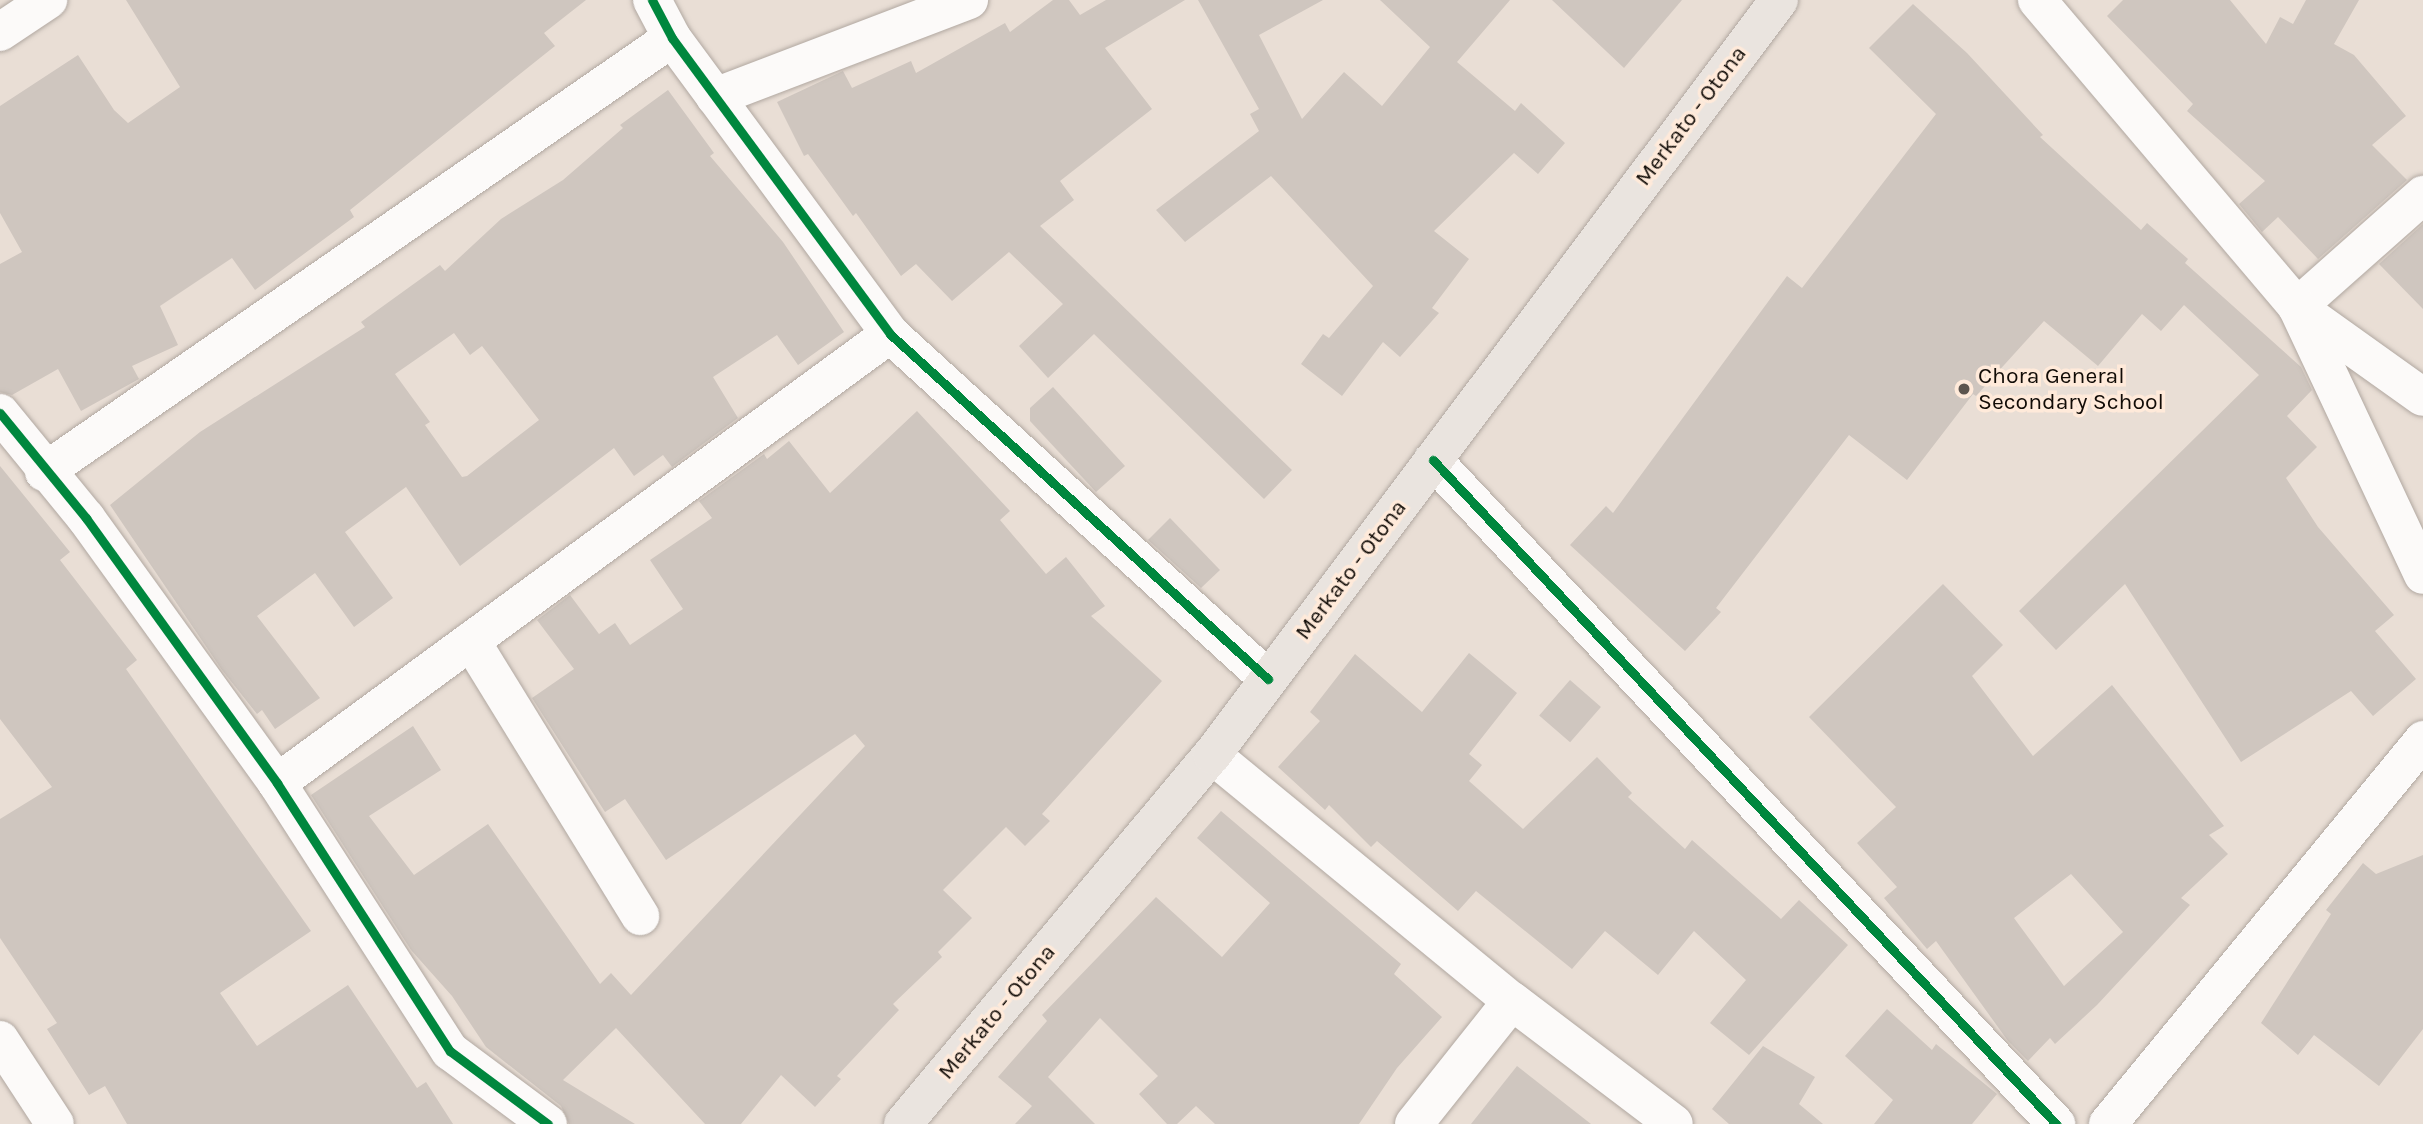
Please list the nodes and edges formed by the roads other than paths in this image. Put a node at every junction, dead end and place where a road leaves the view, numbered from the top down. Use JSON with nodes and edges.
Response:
{"nodes":[{"id":1,"x":48,"y":0,"type":"edge"},
{"id":2,"x":652,"y":0,"type":"edge"},
{"id":3,"x":969,"y":0,"type":"edge"},
{"id":4,"x":1779,"y":0,"type":"edge"},
{"id":5,"x":2037,"y":0,"type":"edge"},
{"id":6,"x":0,"y":32,"type":"edge"},
{"id":7,"x":672,"y":38,"type":"junction"},
{"id":8,"x":715,"y":97,"type":"junction"},
{"id":9,"x":2423,"y":195,"type":"edge"},
{"id":10,"x":2297,"y":307,"type":"junction"},
{"id":11,"x":890,"y":334,"type":"junction"},
{"id":12,"x":2423,"y":397,"type":"edge"},
{"id":13,"x":0,"y":413,"type":"edge"},
{"id":14,"x":1433,"y":460,"type":"junction"},
{"id":15,"x":44,"y":472,"type":"junction"},
{"id":16,"x":2423,"y":575,"type":"edge"},
{"id":17,"x":471,"y":640,"type":"junction"},
{"id":18,"x":1268,"y":679,"type":"junction"},
{"id":19,"x":2423,"y":740,"type":"edge"},
{"id":20,"x":1212,"y":755,"type":"junction"},
{"id":21,"x":276,"y":783,"type":"junction"},
{"id":22,"x":640,"y":915,"type":"dead end"},
{"id":23,"x":1512,"y":1001,"type":"junction"},
{"id":24,"x":0,"y":1040,"type":"edge"},
{"id":25,"x":55,"y":1124,"type":"edge"},
{"id":26,"x":548,"y":1124,"type":"edge"},
{"id":27,"x":903,"y":1124,"type":"edge"},
{"id":28,"x":1414,"y":1124,"type":"edge"},
{"id":29,"x":1674,"y":1124,"type":"edge"},
{"id":30,"x":2056,"y":1124,"type":"edge"},
{"id":31,"x":2108,"y":1124,"type":"edge"}],
"edges":[{"from":1,"to":6,"type":"street"},
{"from":2,"to":7,"type":"street"},
{"from":3,"to":8,"type":"street"},
{"from":4,"to":14,"type":"main road","name":"Merkato - Otona"},
{"from":5,"to":10,"type":"street"},
{"from":7,"to":8,"type":"street"},
{"from":7,"to":15,"type":"street"},
{"from":8,"to":11,"type":"street"},
{"from":9,"to":10,"type":"street"},
{"from":10,"to":12,"type":"street"},
{"from":10,"to":16,"type":"street"},
{"from":11,"to":17,"type":"street"},
{"from":11,"to":18,"type":"street"},
{"from":13,"to":15,"type":"street"},
{"from":14,"to":18,"type":"main road","name":"Merkato - Otona"},
{"from":14,"to":30,"type":"street"},
{"from":15,"to":21,"type":"street"},
{"from":17,"to":21,"type":"street"},
{"from":17,"to":22,"type":"street"},
{"from":18,"to":20,"type":"main road","name":"Merkato - Otona"},
{"from":19,"to":31,"type":"street"},
{"from":20,"to":23,"type":"street"},
{"from":20,"to":27,"type":"main road","name":"Merkato - Otona"},
{"from":21,"to":26,"type":"street"},
{"from":23,"to":28,"type":"street"},
{"from":23,"to":29,"type":"street"},
{"from":24,"to":25,"type":"street"}]}
